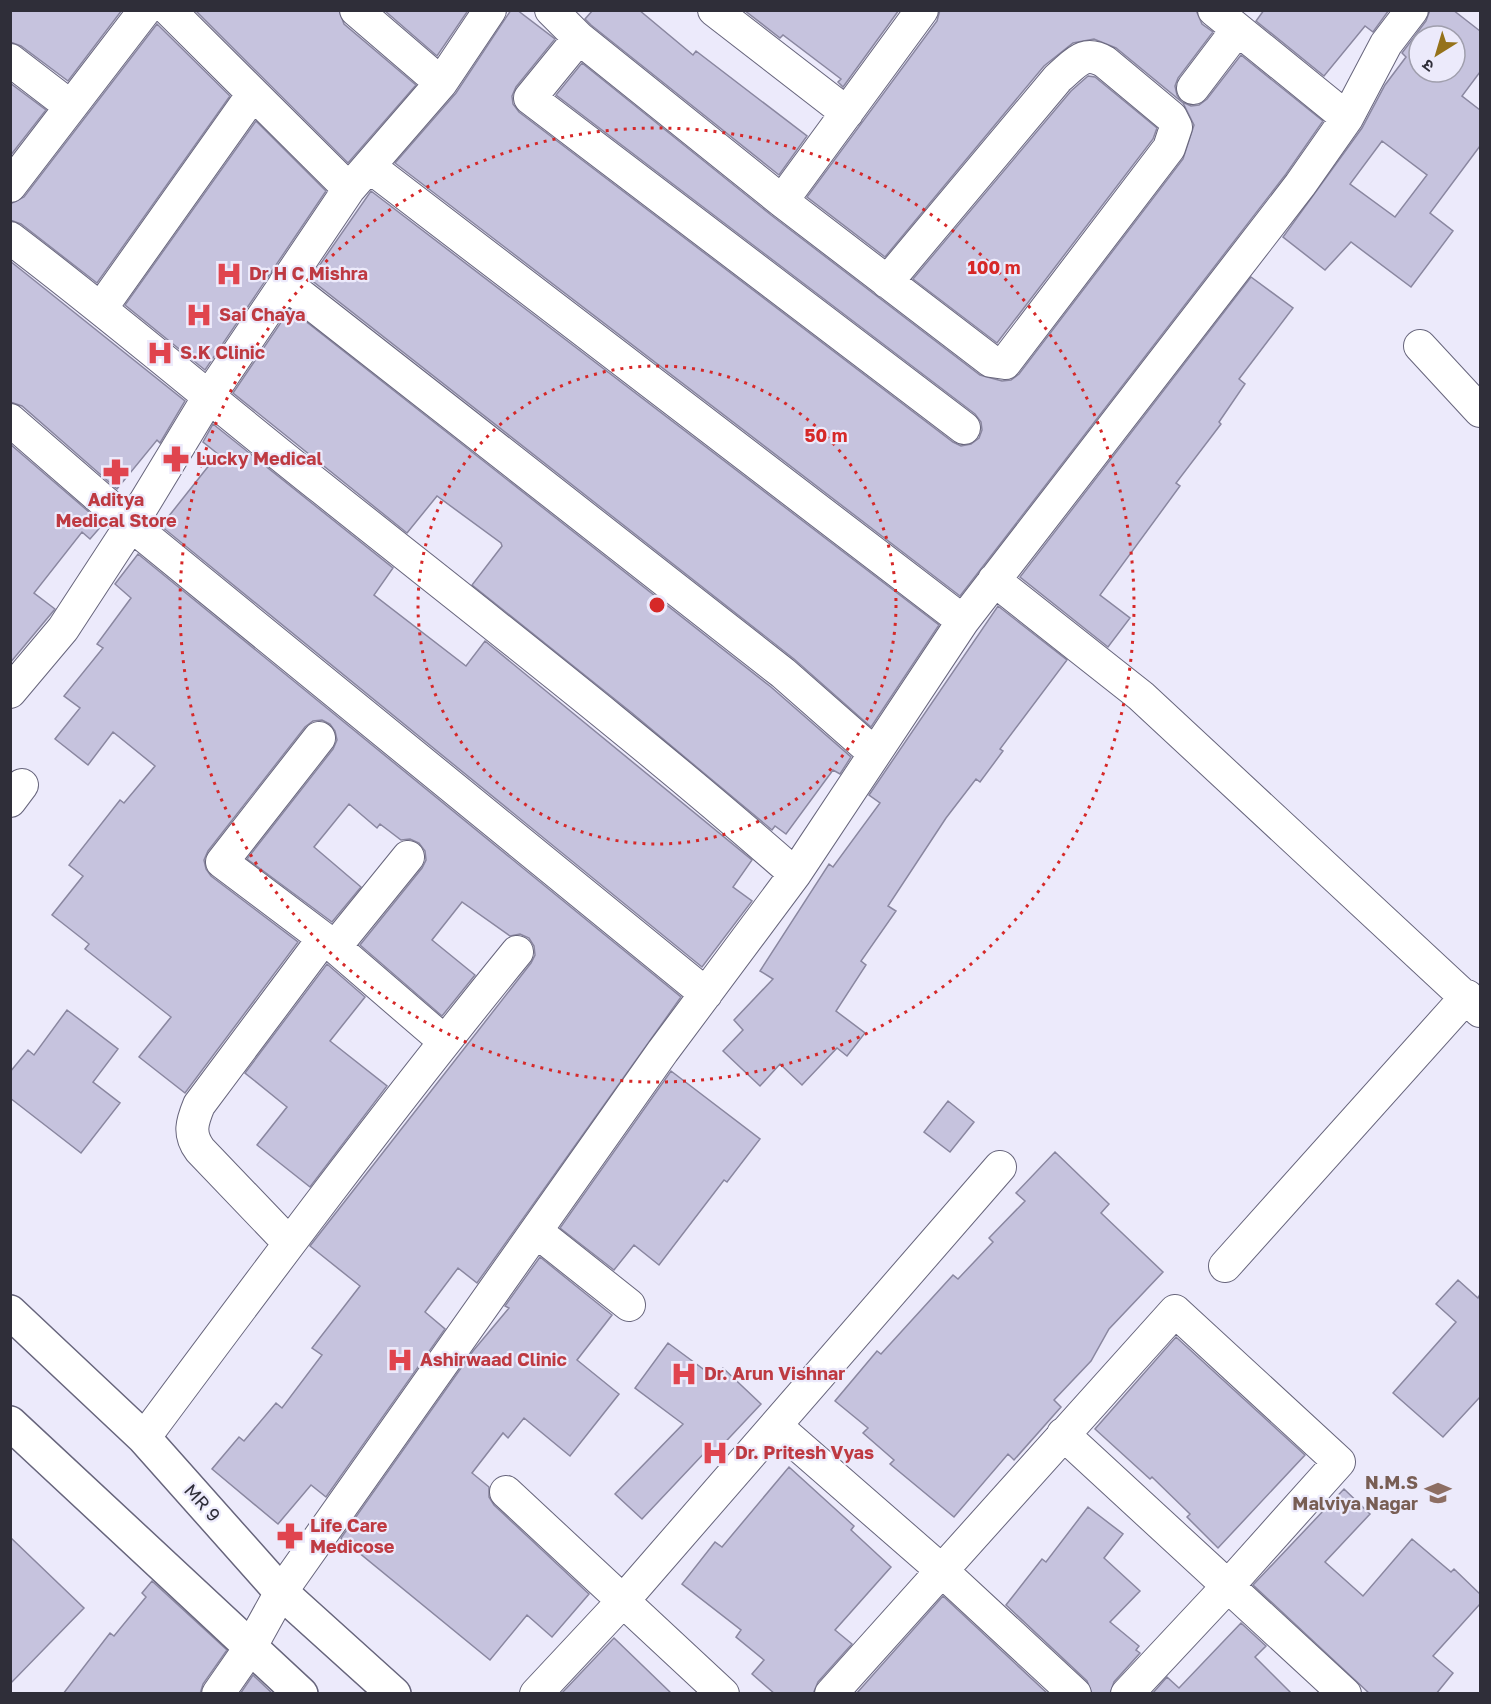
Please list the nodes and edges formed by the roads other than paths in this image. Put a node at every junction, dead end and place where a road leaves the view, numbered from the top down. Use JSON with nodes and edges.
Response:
{"nodes":[{"id":1,"x":145,"y":10,"type":"edge"},
{"id":2,"x":169,"y":10,"type":"edge"},
{"id":3,"x":356,"y":10,"type":"edge"},
{"id":4,"x":490,"y":10,"type":"edge"},
{"id":5,"x":551,"y":10,"type":"edge"},
{"id":6,"x":714,"y":10,"type":"edge"},
{"id":7,"x":922,"y":10,"type":"edge"},
{"id":8,"x":1412,"y":10,"type":"edge"},
{"id":9,"x":1226,"y":20,"type":"edge"},
{"id":10,"x":579,"y":38,"type":"junction"},
{"id":11,"x":10,"y":60,"type":"edge"},
{"id":12,"x":441,"y":83,"type":"junction"},
{"id":13,"x":1193,"y":88,"type":"dead end"},
{"id":14,"x":253,"y":94,"type":"junction"},
{"id":15,"x":70,"y":106,"type":"junction"},
{"id":16,"x":847,"y":113,"type":"junction"},
{"id":17,"x":1347,"y":118,"type":"junction"},
{"id":18,"x":370,"y":167,"type":"junction"},
{"id":19,"x":10,"y":186,"type":"edge"},
{"id":20,"x":349,"y":189,"type":"junction"},
{"id":21,"x":782,"y":201,"type":"junction"},
{"id":22,"x":10,"y":238,"type":"edge"},
{"id":23,"x":887,"y":282,"type":"junction"},
{"id":24,"x":285,"y":283,"type":"junction"},
{"id":25,"x":102,"y":307,"type":"junction"},
{"id":26,"x":1420,"y":346,"type":"dead end"},
{"id":27,"x":208,"y":398,"type":"junction"},
{"id":28,"x":1480,"y":411,"type":"edge"},
{"id":29,"x":13,"y":427,"type":"edge"},
{"id":30,"x":964,"y":428,"type":"dead end"},
{"id":31,"x":131,"y":525,"type":"junction"},
{"id":32,"x":994,"y":580,"type":"junction"},
{"id":33,"x":963,"y":621,"type":"junction"},
{"id":34,"x":10,"y":692,"type":"edge"},
{"id":35,"x":319,"y":738,"type":"dead end"},
{"id":36,"x":874,"y":753,"type":"junction"},
{"id":37,"x":408,"y":857,"type":"dead end"},
{"id":38,"x":795,"y":874,"type":"junction"},
{"id":39,"x":328,"y":943,"type":"junction"},
{"id":40,"x":517,"y":951,"type":"dead end"},
{"id":41,"x":706,"y":994,"type":"junction"},
{"id":42,"x":1474,"y":1003,"type":"edge"},
{"id":43,"x":444,"y":1041,"type":"junction"},
{"id":44,"x":1000,"y":1167,"type":"dead end"},
{"id":45,"x":537,"y":1232,"type":"junction"},
{"id":46,"x":289,"y":1243,"type":"junction"},
{"id":47,"x":1225,"y":1266,"type":"dead end"},
{"id":48,"x":629,"y":1305,"type":"dead end"},
{"id":49,"x":10,"y":1312,"type":"edge"},
{"id":50,"x":10,"y":1423,"type":"edge"},
{"id":51,"x":776,"y":1426,"type":"junction"},
{"id":52,"x":1063,"y":1434,"type":"junction"},
{"id":53,"x":144,"y":1438,"type":"junction"},
{"id":54,"x":506,"y":1492,"type":"dead end"},
{"id":55,"x":940,"y":1569,"type":"junction"},
{"id":56,"x":1228,"y":1586,"type":"junction"},
{"id":57,"x":281,"y":1592,"type":"junction"},
{"id":58,"x":622,"y":1602,"type":"junction"},
{"id":59,"x":250,"y":1648,"type":"junction"},
{"id":60,"x":218,"y":1694,"type":"edge"},
{"id":61,"x":301,"y":1694,"type":"edge"},
{"id":62,"x":394,"y":1694,"type":"edge"},
{"id":63,"x":536,"y":1694,"type":"edge"},
{"id":64,"x":723,"y":1694,"type":"edge"},
{"id":65,"x":831,"y":1694,"type":"edge"},
{"id":66,"x":1075,"y":1694,"type":"edge"},
{"id":67,"x":1127,"y":1694,"type":"edge"},
{"id":68,"x":1345,"y":1694,"type":"edge"}],
"edges":[{"from":1,"to":15,"type":"street"},
{"from":2,"to":14,"type":"street"},
{"from":3,"to":12,"type":"street"},
{"from":4,"to":12,"type":"street"},
{"from":5,"to":10,"type":"street"},
{"from":6,"to":16,"type":"street"},
{"from":7,"to":16,"type":"street"},
{"from":8,"to":17,"type":"street"},
{"from":9,"to":13,"type":"street"},
{"from":9,"to":17,"type":"street"},
{"from":10,"to":21,"type":"street"},
{"from":10,"to":30,"type":"street"},
{"from":11,"to":15,"type":"street"},
{"from":12,"to":18,"type":"street"},
{"from":14,"to":20,"type":"street"},
{"from":14,"to":25,"type":"street"},
{"from":15,"to":19,"type":"street"},
{"from":16,"to":21,"type":"street"},
{"from":17,"to":32,"type":"street"},
{"from":18,"to":20,"type":"street"},
{"from":18,"to":33,"type":"street"},
{"from":20,"to":24,"type":"street"},
{"from":21,"to":23,"type":"street"},
{"from":22,"to":25,"type":"street"},
{"from":23,"to":23,"type":"street"},
{"from":24,"to":27,"type":"street"},
{"from":24,"to":36,"type":"street"},
{"from":25,"to":27,"type":"street"},
{"from":26,"to":28,"type":"street"},
{"from":27,"to":31,"type":"street"},
{"from":27,"to":38,"type":"street"},
{"from":29,"to":31,"type":"street"},
{"from":31,"to":34,"type":"street"},
{"from":31,"to":41,"type":"street"},
{"from":32,"to":33,"type":"street"},
{"from":32,"to":42,"type":"street"},
{"from":33,"to":36,"type":"street"},
{"from":35,"to":39,"type":"street"},
{"from":36,"to":38,"type":"street"},
{"from":37,"to":39,"type":"street"},
{"from":38,"to":41,"type":"street"},
{"from":39,"to":43,"type":"street"},
{"from":39,"to":46,"type":"street"},
{"from":40,"to":43,"type":"street"},
{"from":41,"to":45,"type":"street"},
{"from":42,"to":47,"type":"street"},
{"from":43,"to":46,"type":"street"},
{"from":44,"to":51,"type":"street"},
{"from":45,"to":48,"type":"street"},
{"from":45,"to":57,"type":"street"},
{"from":46,"to":53,"type":"street"},
{"from":49,"to":53,"type":"main road","name":"MR 9"},
{"from":50,"to":59,"type":"main road"},
{"from":51,"to":55,"type":"street"},
{"from":51,"to":58,"type":"street"},
{"from":52,"to":55,"type":"street"},
{"from":52,"to":56,"type":"street"},
{"from":52,"to":56,"type":"street"},
{"from":53,"to":57,"type":"main road","name":"MR 9"},
{"from":54,"to":58,"type":"street"},
{"from":55,"to":65,"type":"street"},
{"from":55,"to":66,"type":"street"},
{"from":56,"to":67,"type":"street"},
{"from":56,"to":68,"type":"street"},
{"from":57,"to":59,"type":"street"},
{"from":57,"to":62,"type":"main road","name":"MR 9"},
{"from":58,"to":63,"type":"street"},
{"from":58,"to":64,"type":"street"},
{"from":59,"to":60,"type":"street"},
{"from":59,"to":61,"type":"main road"}]}
